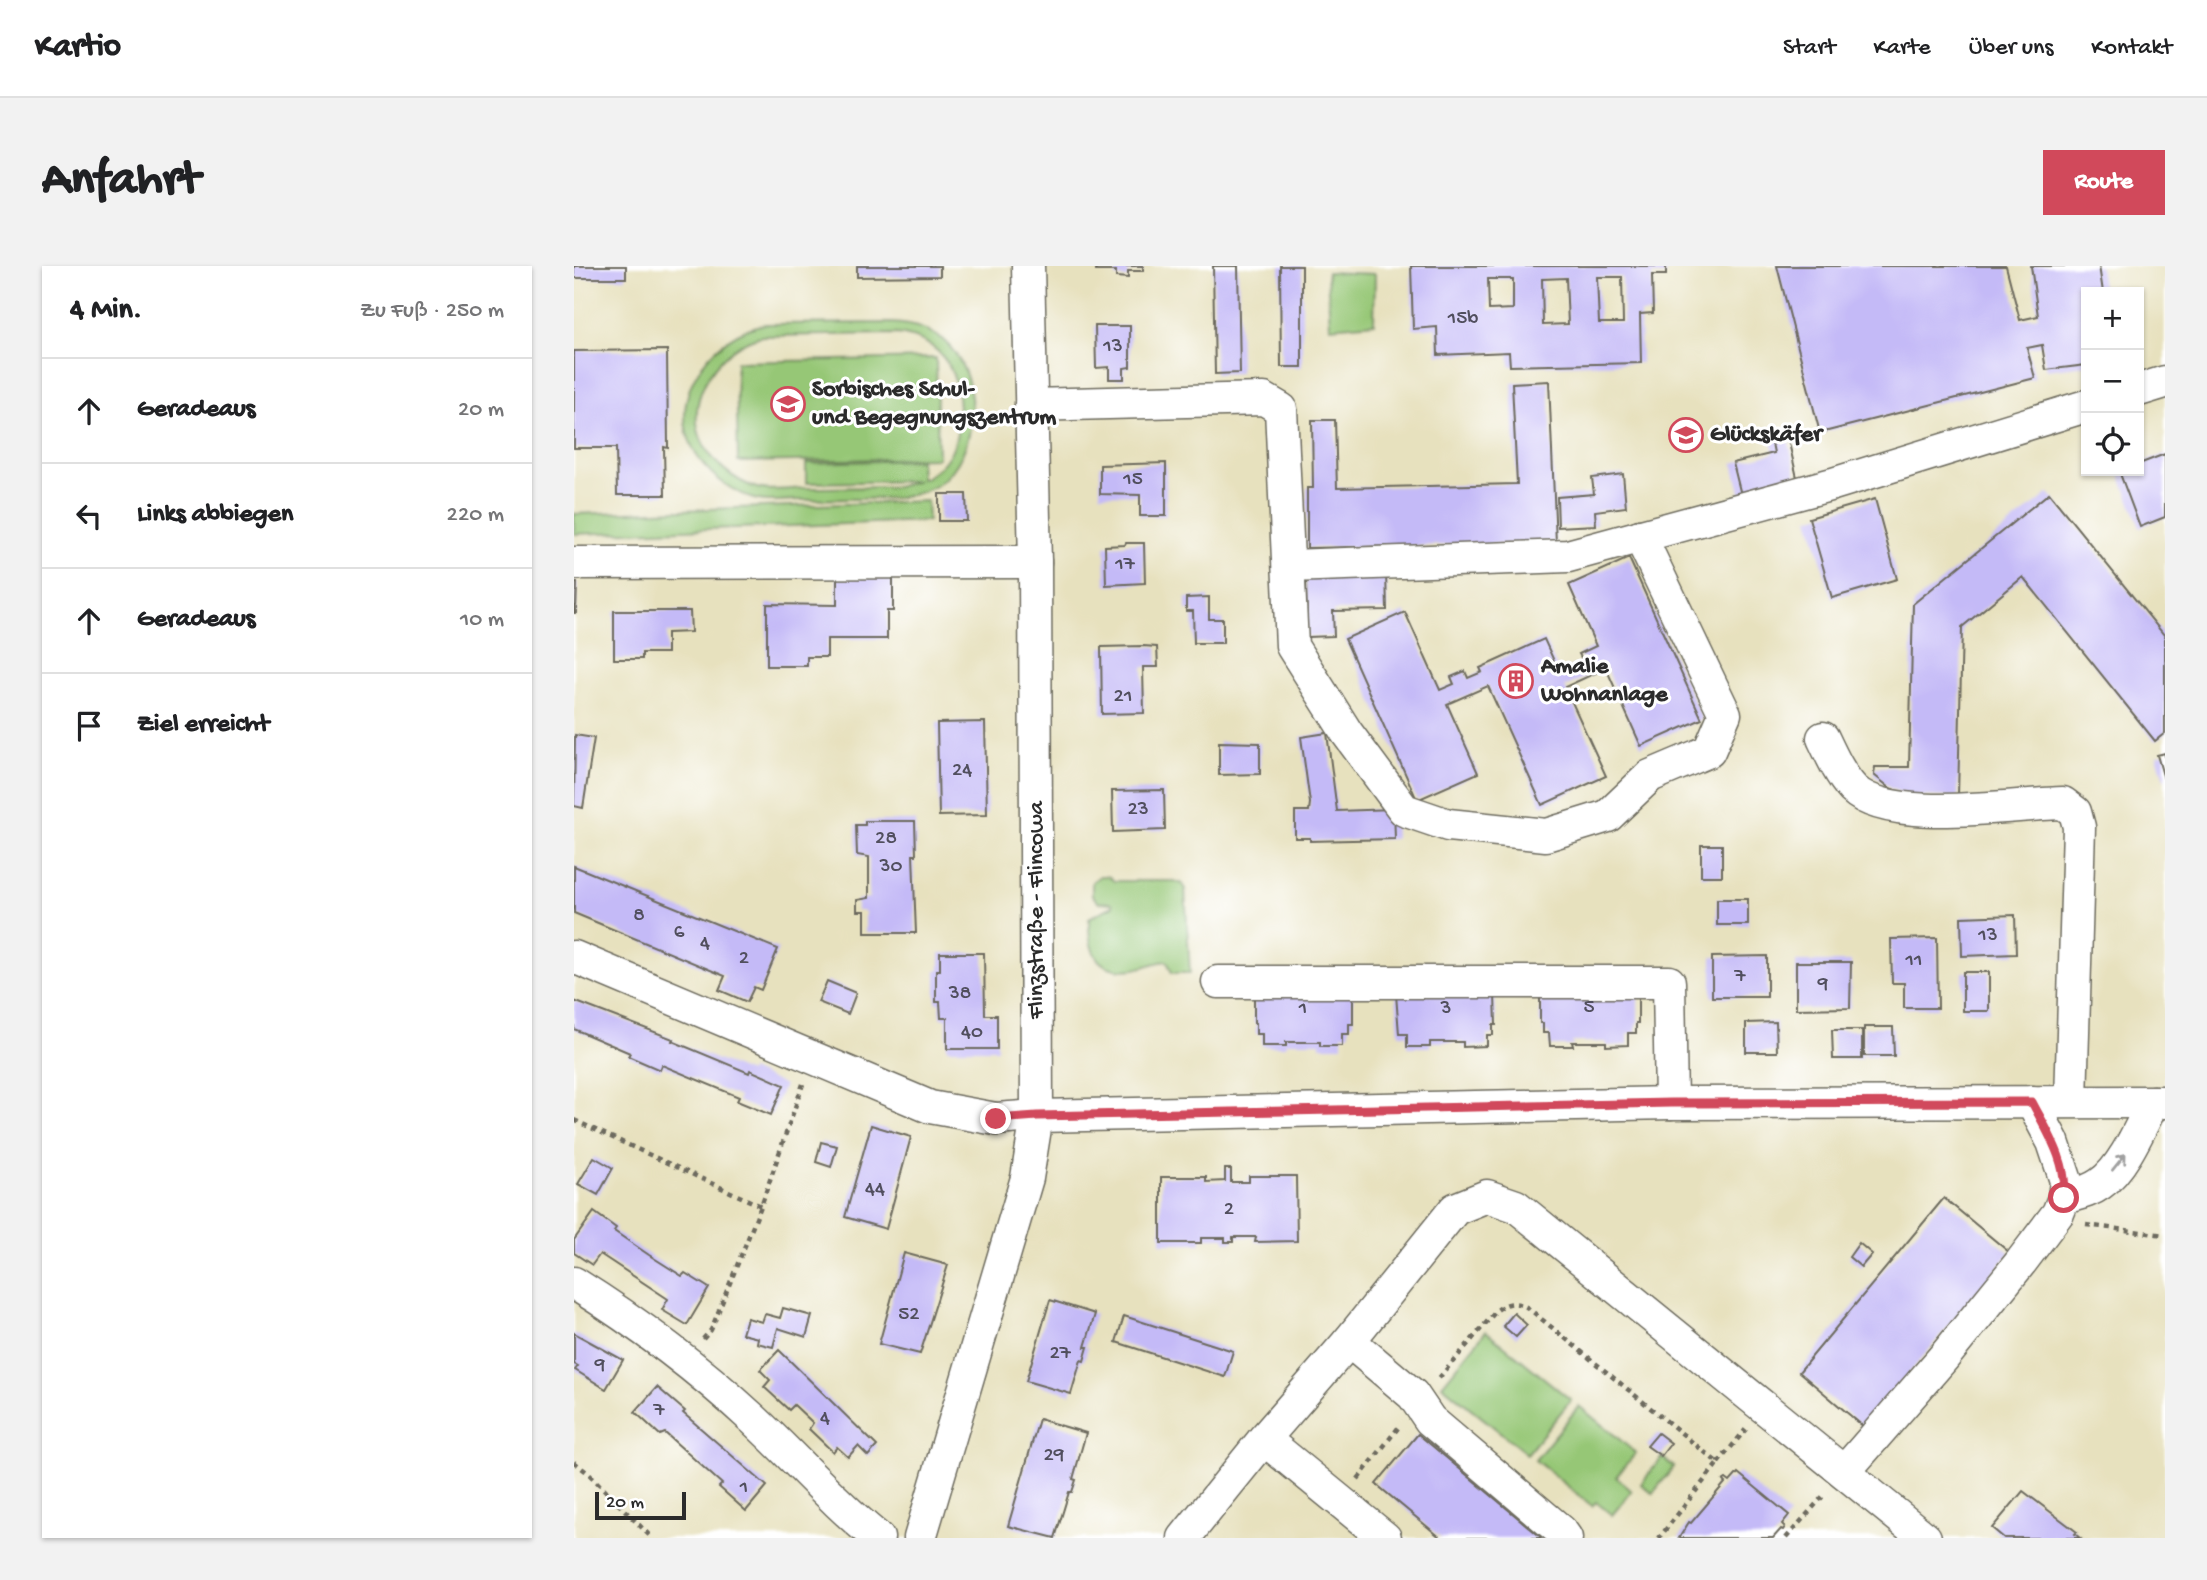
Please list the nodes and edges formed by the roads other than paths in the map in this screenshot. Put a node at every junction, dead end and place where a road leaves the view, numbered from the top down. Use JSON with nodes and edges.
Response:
{"nodes":[{"id":1,"x":1028,"y":266,"type":"edge"},
{"id":2,"x":2165,"y":382,"type":"edge"},
{"id":3,"x":2144,"y":388,"type":"edge"},
{"id":4,"x":1031,"y":405,"type":"junction"},
{"id":5,"x":2081,"y":408,"type":"edge"},
{"id":6,"x":1640,"y":536,"type":"junction"},
{"id":7,"x":1035,"y":562,"type":"junction"},
{"id":8,"x":574,"y":563,"type":"edge"},
{"id":9,"x":1290,"y":566,"type":"junction"},
{"id":10,"x":1823,"y":738,"type":"dead end"},
{"id":11,"x":574,"y":957,"type":"edge"},
{"id":12,"x":1217,"y":982,"type":"dead end"},
{"id":13,"x":2071,"y":1101,"type":"junction"},
{"id":14,"x":2032,"y":1102,"type":"junction"},
{"id":15,"x":2159,"y":1102,"type":"edge"},
{"id":16,"x":1671,"y":1103,"type":"junction"},
{"id":17,"x":1037,"y":1116,"type":"junction"},
{"id":18,"x":2058,"y":1209,"type":"junction"},
{"id":19,"x":574,"y":1283,"type":"edge"},
{"id":20,"x":1349,"y":1341,"type":"junction"},
{"id":21,"x":1264,"y":1439,"type":"junction"},
{"id":22,"x":1844,"y":1472,"type":"junction"},
{"id":23,"x":878,"y":1538,"type":"edge"},
{"id":24,"x":920,"y":1538,"type":"edge"},
{"id":25,"x":1184,"y":1538,"type":"edge"},
{"id":26,"x":1385,"y":1538,"type":"edge"},
{"id":27,"x":1566,"y":1538,"type":"edge"},
{"id":28,"x":1924,"y":1538,"type":"edge"}],
"edges":[{"from":1,"to":4,"type":"street","name":"Flinzstraße - Flincowa"},
{"from":2,"to":3,"type":"street"},
{"from":4,"to":7,"type":"street","name":"Flinzstraße - Flincowa"},
{"from":4,"to":9,"type":"street"},
{"from":5,"to":6,"type":"street"},
{"from":6,"to":9,"type":"street"},
{"from":6,"to":9,"type":"street"},
{"from":7,"to":8,"type":"street"},
{"from":7,"to":17,"type":"street","name":"Flinzstraße - Flincowa"},
{"from":10,"to":13,"type":"street"},
{"from":11,"to":17,"type":"street"},
{"from":12,"to":16,"type":"street"},
{"from":13,"to":14,"type":"street"},
{"from":13,"to":15,"type":"street"},
{"from":14,"to":16,"type":"street"},
{"from":14,"to":18,"type":"street"},
{"from":18,"to":15,"type":"street","one_way":true},
{"from":16,"to":17,"type":"street"},
{"from":17,"to":24,"type":"street","name":"Flinzstraße - Flincowa"},
{"from":18,"to":22,"type":"street"},
{"from":19,"to":23,"type":"street"},
{"from":20,"to":21,"type":"street"},
{"from":20,"to":22,"type":"street"},
{"from":20,"to":27,"type":"street"},
{"from":21,"to":25,"type":"street"},
{"from":21,"to":26,"type":"street"},
{"from":22,"to":28,"type":"street"}]}
